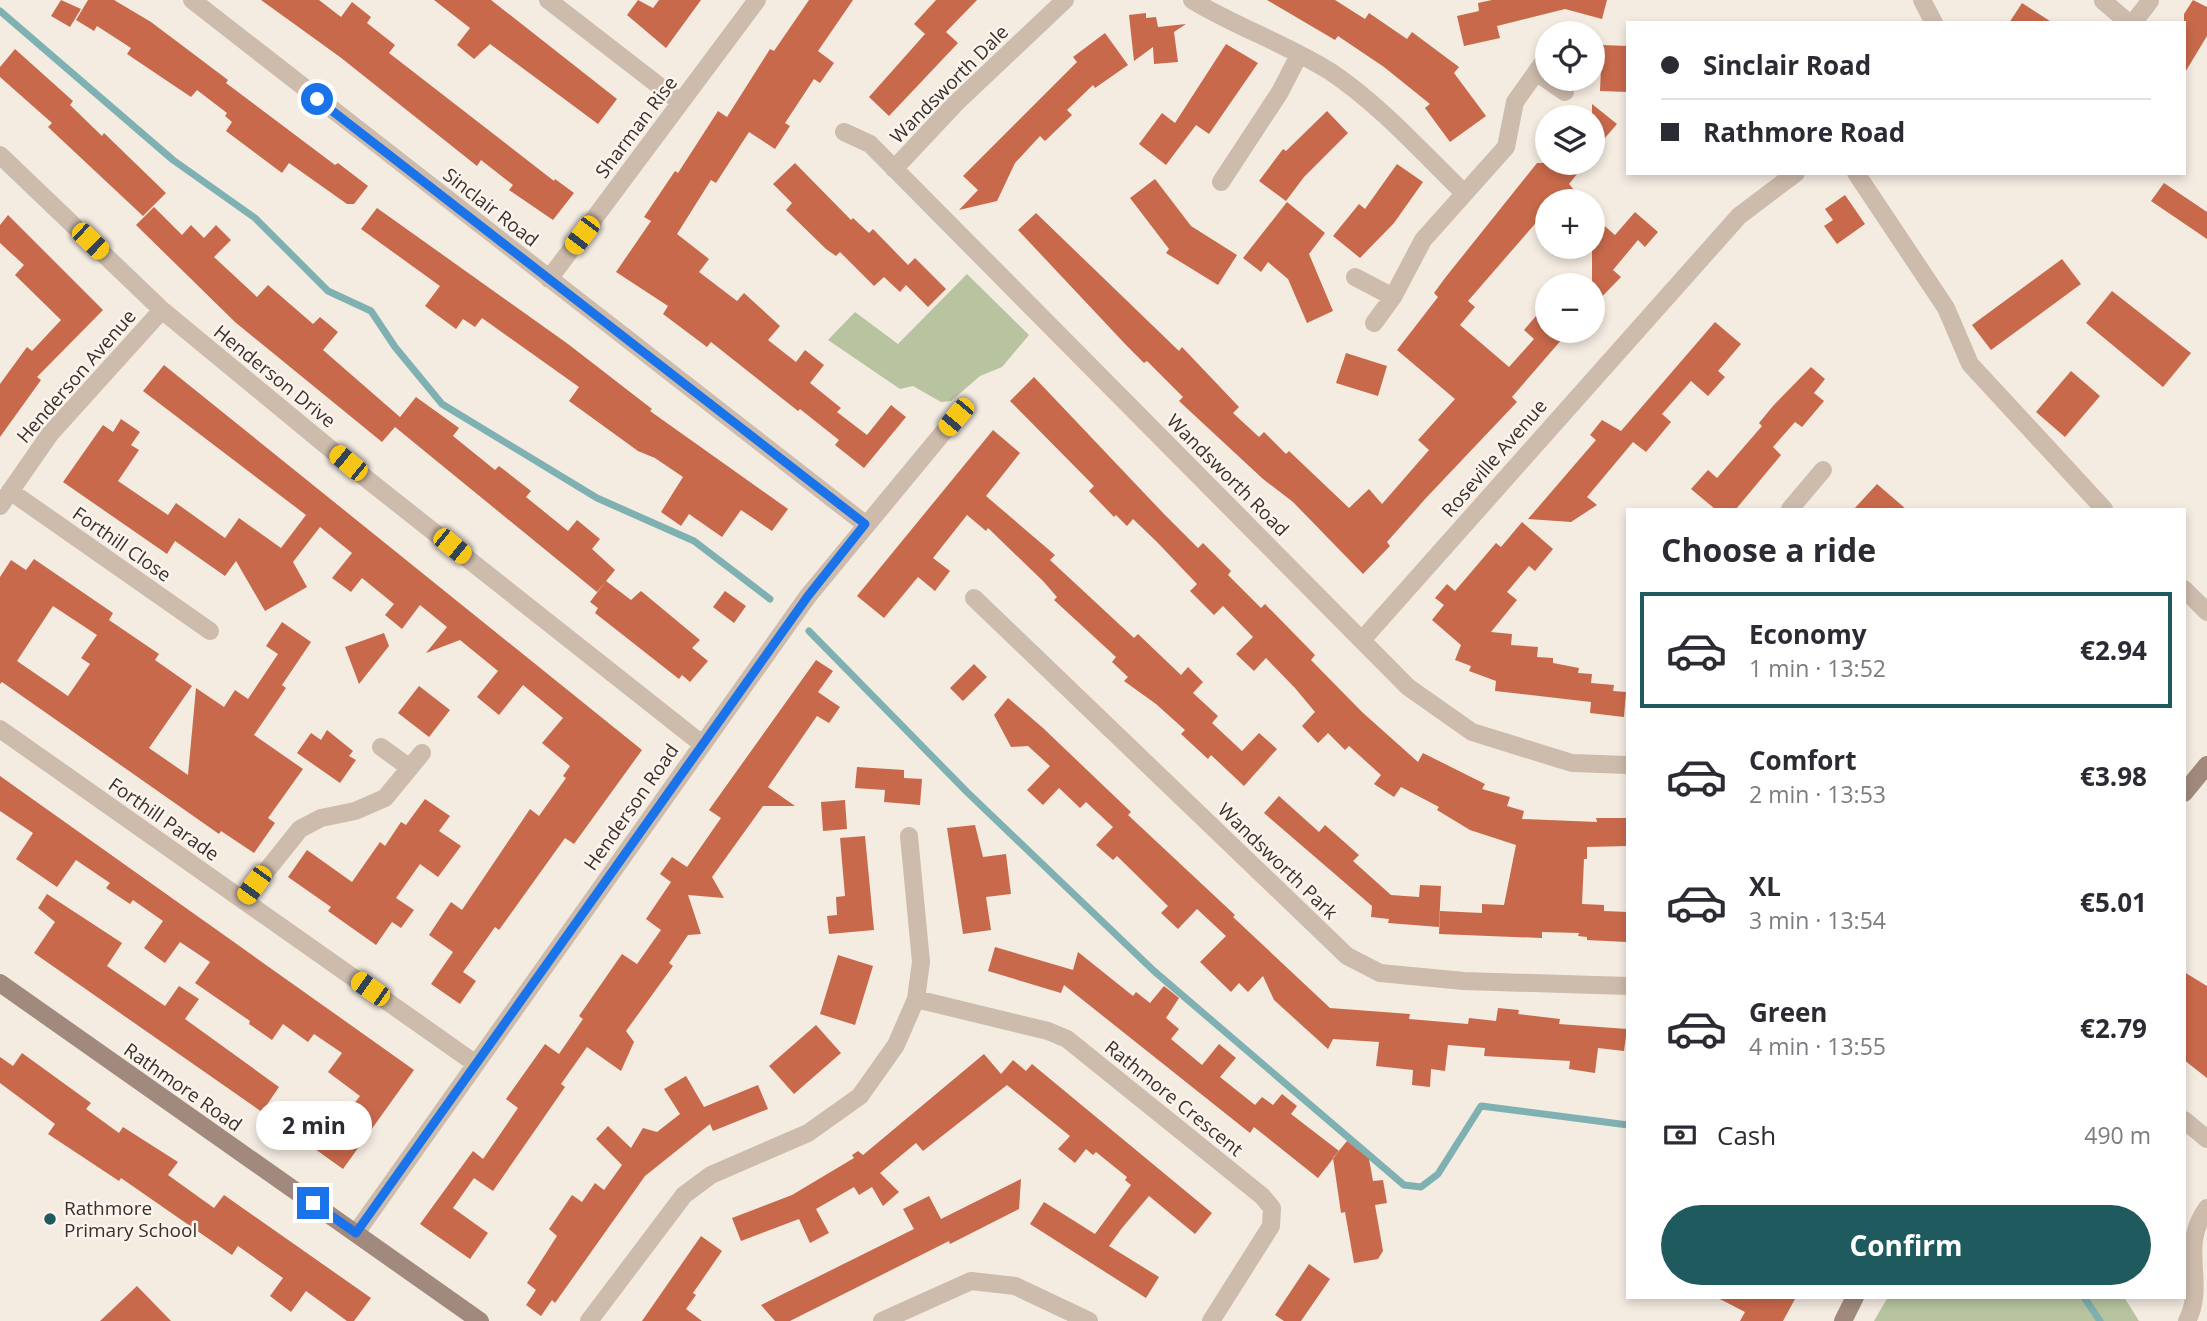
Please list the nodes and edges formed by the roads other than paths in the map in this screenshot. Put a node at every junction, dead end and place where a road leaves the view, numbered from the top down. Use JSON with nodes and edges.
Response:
{"nodes":[{"id":1,"x":192,"y":0,"type":"edge"},
{"id":2,"x":548,"y":0,"type":"edge"},
{"id":3,"x":757,"y":0,"type":"edge"},
{"id":4,"x":1065,"y":0,"type":"edge"},
{"id":5,"x":1192,"y":0,"type":"edge"},
{"id":6,"x":1922,"y":0,"type":"edge"},
{"id":7,"x":2103,"y":1,"type":"edge"},
{"id":8,"x":2150,"y":1,"type":"edge"},
{"id":9,"x":1933,"y":21,"type":"edge"},
{"id":10,"x":2128,"y":21,"type":"edge"},
{"id":11,"x":2133,"y":21,"type":"edge"},
{"id":12,"x":1299,"y":55,"type":"junction"},
{"id":13,"x":1535,"y":73,"type":"edge"},
{"id":14,"x":681,"y":102,"type":"junction"},
{"id":15,"x":844,"y":132,"type":"dead end"},
{"id":16,"x":0,"y":155,"type":"edge"},
{"id":17,"x":894,"y":169,"type":"junction"},
{"id":18,"x":1793,"y":175,"type":"edge"},
{"id":19,"x":1857,"y":175,"type":"edge"},
{"id":20,"x":1221,"y":182,"type":"dead end"},
{"id":21,"x":1464,"y":192,"type":"junction"},
{"id":22,"x":1355,"y":277,"type":"dead end"},
{"id":23,"x":550,"y":279,"type":"junction"},
{"id":24,"x":1392,"y":297,"type":"junction"},
{"id":25,"x":162,"y":310,"type":"junction"},
{"id":26,"x":1374,"y":323,"type":"dead end"},
{"id":27,"x":956,"y":417,"type":"dead end"},
{"id":28,"x":1824,"y":470,"type":"dead end"},
{"id":29,"x":5,"y":498,"type":"edge"},
{"id":30,"x":1791,"y":508,"type":"edge"},
{"id":31,"x":2103,"y":508,"type":"edge"},
{"id":32,"x":865,"y":524,"type":"junction"},
{"id":33,"x":2186,"y":591,"type":"edge"},
{"id":34,"x":974,"y":598,"type":"dead end"},
{"id":35,"x":2207,"y":612,"type":"edge"},
{"id":36,"x":210,"y":631,"type":"dead end"},
{"id":37,"x":1362,"y":640,"type":"junction"},
{"id":38,"x":0,"y":730,"type":"edge"},
{"id":39,"x":702,"y":744,"type":"junction"},
{"id":40,"x":381,"y":747,"type":"dead end"},
{"id":41,"x":422,"y":752,"type":"dead end"},
{"id":42,"x":1626,"y":765,"type":"edge"},
{"id":43,"x":2207,"y":765,"type":"edge"},
{"id":44,"x":410,"y":768,"type":"junction"},
{"id":45,"x":2186,"y":791,"type":"edge"},
{"id":46,"x":909,"y":836,"type":"dead end"},
{"id":47,"x":243,"y":900,"type":"junction"},
{"id":48,"x":0,"y":984,"type":"edge"},
{"id":49,"x":1626,"y":986,"type":"edge"},
{"id":50,"x":916,"y":999,"type":"junction"},
{"id":51,"x":476,"y":1064,"type":"junction"},
{"id":52,"x":2186,"y":1122,"type":"edge"},
{"id":53,"x":2207,"y":1139,"type":"edge"},
{"id":54,"x":2207,"y":1208,"type":"edge"},
{"id":55,"x":356,"y":1233,"type":"junction"},
{"id":56,"x":1854,"y":1299,"type":"edge"},
{"id":57,"x":480,"y":1321,"type":"edge"},
{"id":58,"x":589,"y":1321,"type":"edge"},
{"id":59,"x":882,"y":1321,"type":"edge"},
{"id":60,"x":1089,"y":1321,"type":"edge"},
{"id":61,"x":1211,"y":1321,"type":"edge"},
{"id":62,"x":1843,"y":1321,"type":"edge"},
{"id":63,"x":2187,"y":1321,"type":"edge"}],
"edges":[{"from":1,"to":23,"type":"street","name":"Sinclair Road"},
{"from":2,"to":14,"type":"street"},
{"from":3,"to":14,"type":"street","name":"Sharman Rise"},
{"from":4,"to":17,"type":"street","name":"Wandsworth Dale"},
{"from":5,"to":12,"type":"street"},
{"from":6,"to":9,"type":"street"},
{"from":7,"to":10,"type":"street"},
{"from":8,"to":11,"type":"street"},
{"from":12,"to":20,"type":"street"},
{"from":12,"to":21,"type":"street"},
{"from":13,"to":21,"type":"street"},
{"from":14,"to":23,"type":"street","name":"Sharman Rise"},
{"from":15,"to":17,"type":"street","name":"Wandsworth Road"},
{"from":16,"to":25,"type":"street","name":"Henderson Drive"},
{"from":17,"to":37,"type":"street","name":"Wandsworth Road"},
{"from":18,"to":37,"type":"street","name":"Roseville Avenue"},
{"from":19,"to":31,"type":"street"},
{"from":21,"to":24,"type":"street"},
{"from":22,"to":24,"type":"street"},
{"from":23,"to":32,"type":"street","name":"Sinclair Road"},
{"from":24,"to":26,"type":"street"},
{"from":25,"to":29,"type":"street","name":"Henderson Avenue"},
{"from":25,"to":39,"type":"street","name":"Henderson Drive"},
{"from":27,"to":32,"type":"street","name":"Henderson Road"},
{"from":28,"to":30,"type":"street"},
{"from":29,"to":36,"type":"street","name":"Forthill Close"},
{"from":32,"to":39,"type":"street","name":"Henderson Road"},
{"from":33,"to":35,"type":"street"},
{"from":34,"to":49,"type":"street","name":"Wandsworth Park"},
{"from":37,"to":42,"type":"street","name":"Wandsworth Road"},
{"from":38,"to":47,"type":"street","name":"Forthill Parade"},
{"from":39,"to":51,"type":"street","name":"Henderson Road"},
{"from":40,"to":44,"type":"street"},
{"from":41,"to":44,"type":"street"},
{"from":43,"to":45,"type":"street"},
{"from":44,"to":47,"type":"street"},
{"from":46,"to":50,"type":"street"},
{"from":47,"to":51,"type":"street","name":"Forthill Parade"},
{"from":48,"to":55,"type":"street","name":"Rathmore Road"},
{"from":50,"to":58,"type":"street"},
{"from":50,"to":61,"type":"street","name":"Rathmore Crescent"},
{"from":51,"to":55,"type":"street","name":"Henderson Road"},
{"from":52,"to":53,"type":"street"},
{"from":54,"to":63,"type":"street"},
{"from":55,"to":57,"type":"street","name":"Rathmore Road"},
{"from":56,"to":62,"type":"street"},
{"from":59,"to":60,"type":"street"}]}
